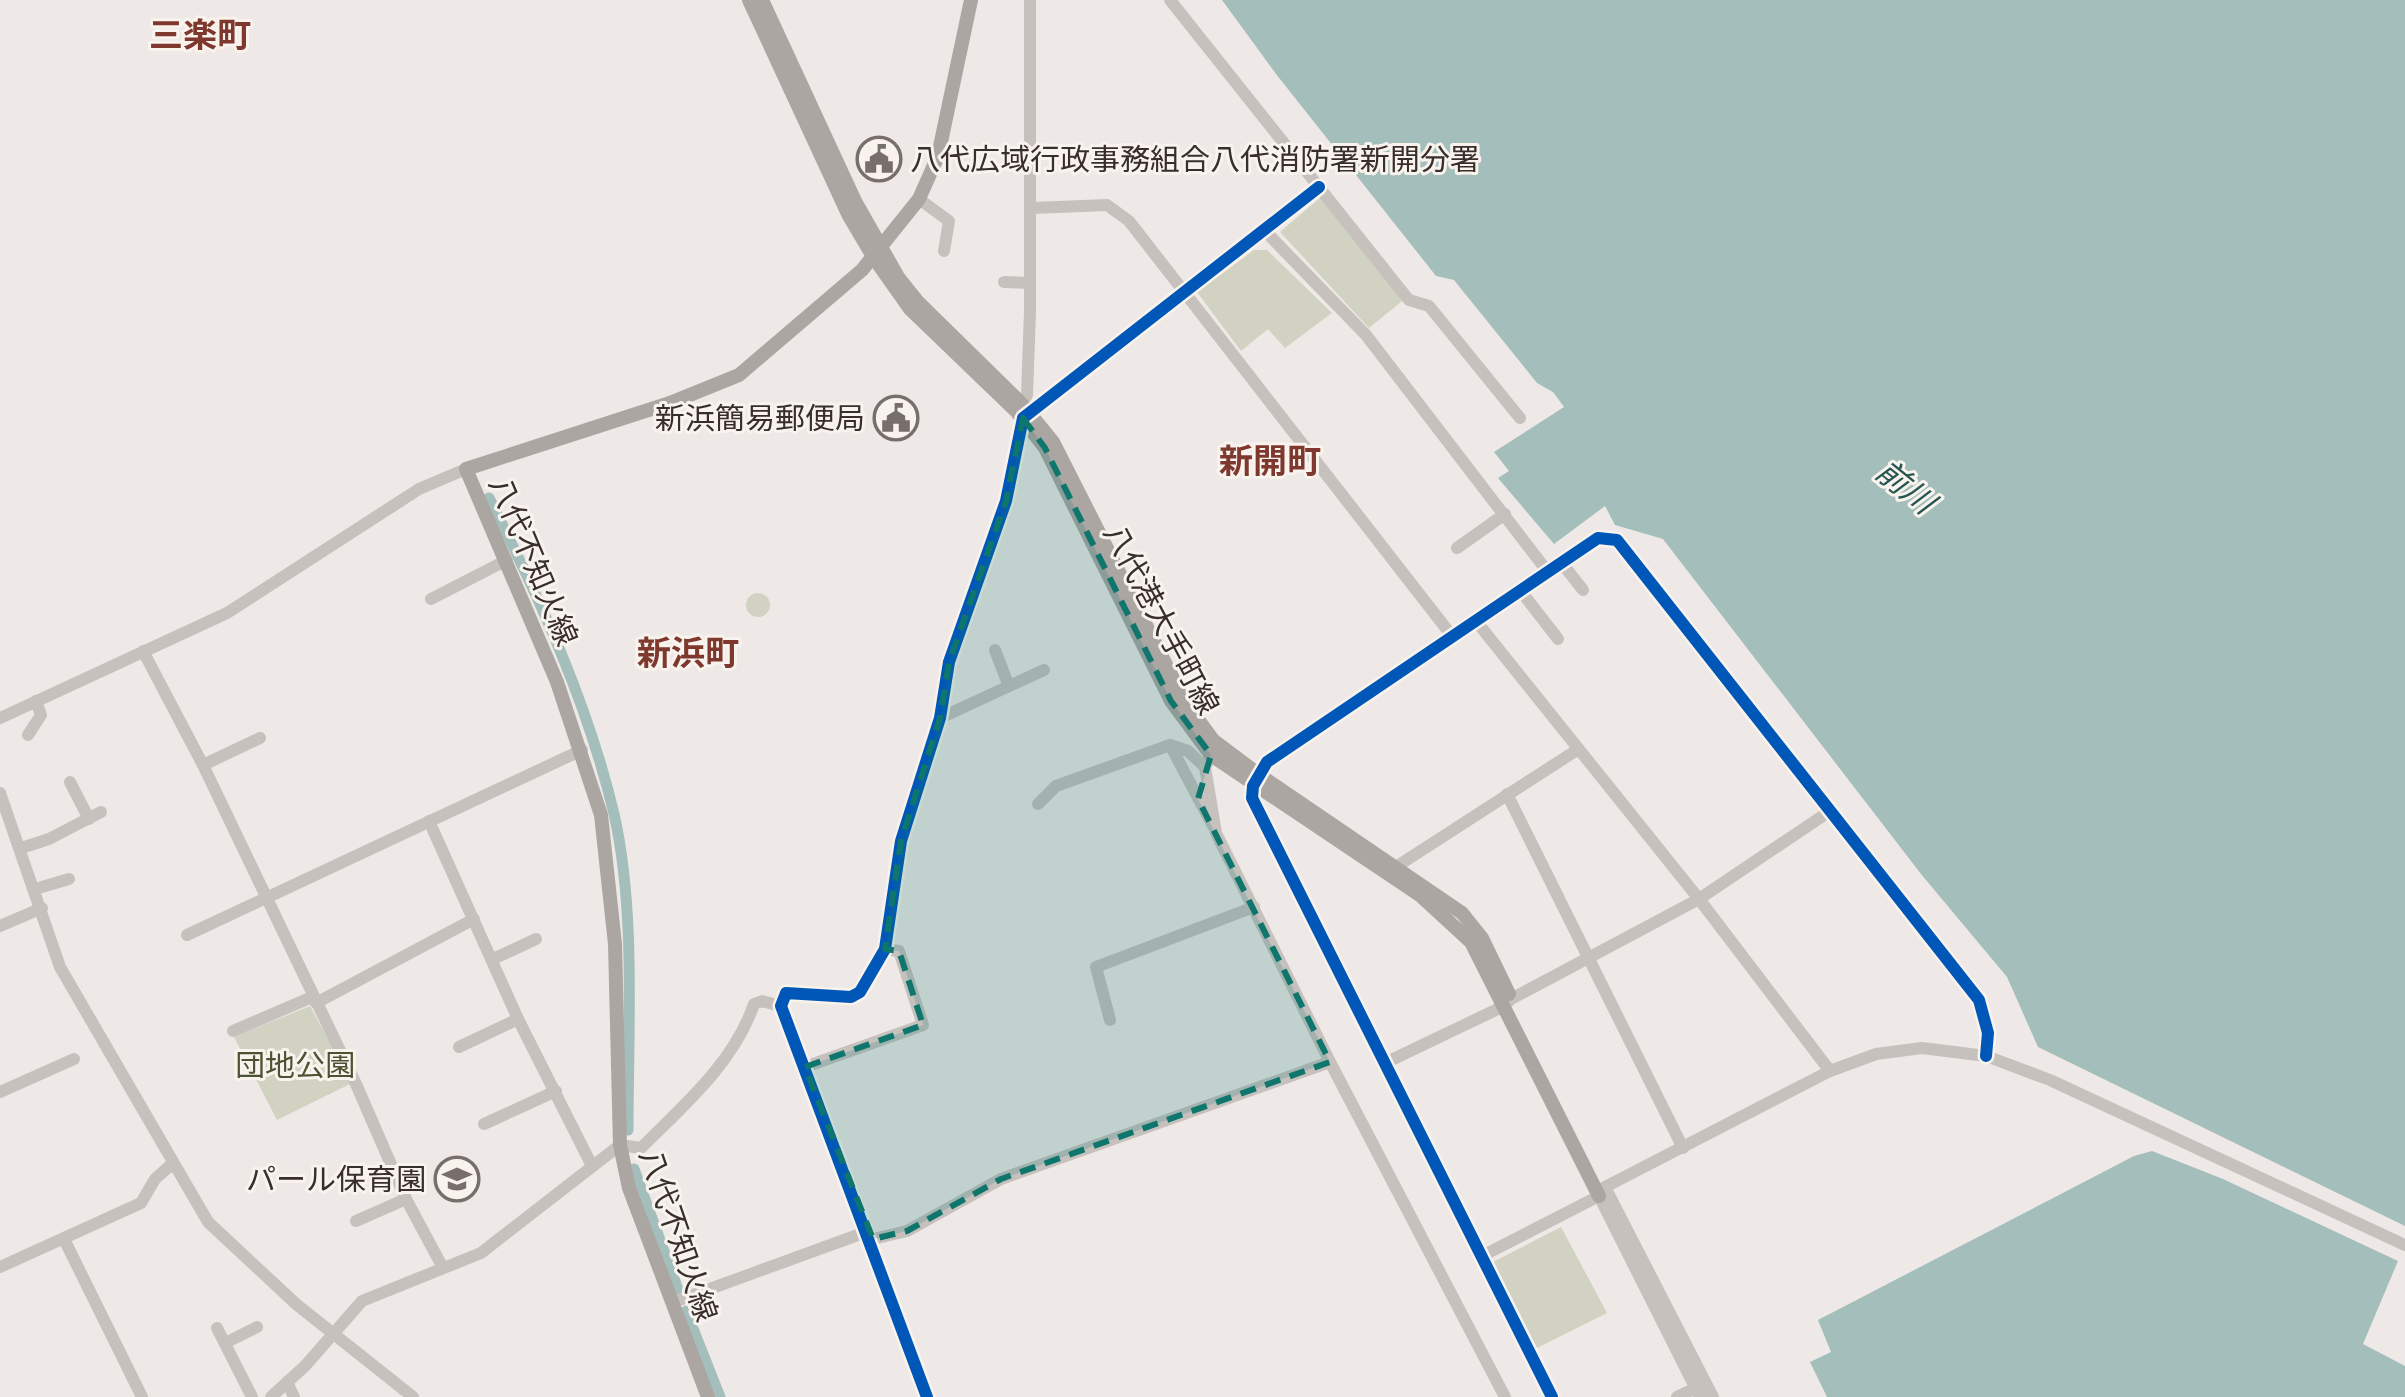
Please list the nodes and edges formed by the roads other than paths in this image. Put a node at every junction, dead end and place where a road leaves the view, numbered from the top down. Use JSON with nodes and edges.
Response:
{"nodes":[{"id":1,"x":749,"y":0,"type":"edge"},
{"id":2,"x":762,"y":0,"type":"edge"},
{"id":3,"x":971,"y":0,"type":"edge"},
{"id":4,"x":1030,"y":0,"type":"edge"},
{"id":5,"x":1170,"y":0,"type":"edge"},
{"id":6,"x":1319,"y":187,"type":"junction"},
{"id":7,"x":919,"y":199,"type":"junction"},
{"id":8,"x":1032,"y":208,"type":"junction"},
{"id":9,"x":1265,"y":231,"type":"junction"},
{"id":10,"x":944,"y":251,"type":"dead end"},
{"id":11,"x":878,"y":253,"type":"junction"},
{"id":12,"x":1004,"y":282,"type":"dead end"},
{"id":13,"x":1030,"y":283,"type":"junction"},
{"id":14,"x":1185,"y":291,"type":"junction"},
{"id":15,"x":1023,"y":411,"type":"junction"},
{"id":16,"x":1520,"y":418,"type":"dead end"},
{"id":17,"x":466,"y":469,"type":"junction"},
{"id":18,"x":1505,"y":514,"type":"junction"},
{"id":19,"x":1457,"y":548,"type":"dead end"},
{"id":20,"x":507,"y":560,"type":"junction"},
{"id":21,"x":1561,"y":562,"type":"junction"},
{"id":22,"x":1547,"y":571,"type":"junction"},
{"id":23,"x":1520,"y":590,"type":"junction"},
{"id":24,"x":1583,"y":590,"type":"dead end"},
{"id":25,"x":431,"y":599,"type":"dead end"},
{"id":26,"x":1476,"y":621,"type":"junction"},
{"id":27,"x":1452,"y":636,"type":"junction"},
{"id":28,"x":1558,"y":639,"type":"dead end"},
{"id":29,"x":995,"y":650,"type":"dead end"},
{"id":30,"x":143,"y":651,"type":"junction"},
{"id":31,"x":1044,"y":670,"type":"dead end"},
{"id":32,"x":1008,"y":684,"type":"junction"},
{"id":33,"x":36,"y":701,"type":"junction"},
{"id":34,"x":0,"y":718,"type":"edge"},
{"id":35,"x":940,"y":718,"type":"junction"},
{"id":36,"x":28,"y":735,"type":"dead end"},
{"id":37,"x":260,"y":738,"type":"dead end"},
{"id":38,"x":1170,"y":745,"type":"junction"},
{"id":39,"x":582,"y":750,"type":"junction"},
{"id":40,"x":1577,"y":750,"type":"junction"},
{"id":41,"x":1208,"y":761,"type":"junction"},
{"id":42,"x":203,"y":765,"type":"junction"},
{"id":43,"x":1255,"y":780,"type":"junction"},
{"id":44,"x":70,"y":782,"type":"dead end"},
{"id":45,"x":0,"y":793,"type":"edge"},
{"id":46,"x":1507,"y":794,"type":"junction"},
{"id":47,"x":1038,"y":804,"type":"dead end"},
{"id":48,"x":1830,"y":811,"type":"junction"},
{"id":49,"x":101,"y":812,"type":"dead end"},
{"id":50,"x":89,"y":819,"type":"junction"},
{"id":51,"x":429,"y":821,"type":"junction"},
{"id":52,"x":1216,"y":833,"type":"junction"},
{"id":53,"x":21,"y":848,"type":"junction"},
{"id":54,"x":1390,"y":870,"type":"junction"},
{"id":55,"x":69,"y":879,"type":"dead end"},
{"id":56,"x":35,"y":889,"type":"junction"},
{"id":57,"x":266,"y":898,"type":"junction"},
{"id":58,"x":1699,"y":899,"type":"junction"},
{"id":59,"x":1254,"y":907,"type":"junction"},
{"id":60,"x":42,"y":908,"type":"junction"},
{"id":61,"x":474,"y":919,"type":"junction"},
{"id":62,"x":0,"y":926,"type":"edge"},
{"id":63,"x":187,"y":935,"type":"dead end"},
{"id":64,"x":536,"y":939,"type":"dead end"},
{"id":65,"x":885,"y":949,"type":"junction"},
{"id":66,"x":1587,"y":958,"type":"junction"},
{"id":67,"x":493,"y":959,"type":"junction"},
{"id":68,"x":314,"y":1000,"type":"junction"},
{"id":69,"x":1508,"y":1002,"type":"junction"},
{"id":70,"x":781,"y":1006,"type":"junction"},
{"id":71,"x":518,"y":1019,"type":"junction"},
{"id":72,"x":1110,"y":1020,"type":"dead end"},
{"id":73,"x":233,"y":1031,"type":"dead end"},
{"id":74,"x":459,"y":1047,"type":"dead end"},
{"id":75,"x":1986,"y":1056,"type":"junction"},
{"id":76,"x":74,"y":1059,"type":"dead end"},
{"id":77,"x":1330,"y":1062,"type":"junction"},
{"id":78,"x":1385,"y":1063,"type":"junction"},
{"id":79,"x":805,"y":1067,"type":"junction"},
{"id":80,"x":1830,"y":1071,"type":"junction"},
{"id":81,"x":556,"y":1091,"type":"junction"},
{"id":82,"x":0,"y":1092,"type":"edge"},
{"id":83,"x":484,"y":1124,"type":"dead end"},
{"id":84,"x":620,"y":1145,"type":"junction"},
{"id":85,"x":1683,"y":1148,"type":"junction"},
{"id":86,"x":172,"y":1164,"type":"junction"},
{"id":87,"x":591,"y":1164,"type":"junction"},
{"id":88,"x":1602,"y":1191,"type":"junction"},
{"id":89,"x":406,"y":1199,"type":"junction"},
{"id":90,"x":356,"y":1221,"type":"dead end"},
{"id":91,"x":866,"y":1232,"type":"junction"},
{"id":92,"x":64,"y":1239,"type":"junction"},
{"id":93,"x":2405,"y":1245,"type":"edge"},
{"id":94,"x":1480,"y":1257,"type":"junction"},
{"id":95,"x":442,"y":1266,"type":"junction"},
{"id":96,"x":0,"y":1267,"type":"edge"},
{"id":97,"x":674,"y":1302,"type":"junction"},
{"id":98,"x":257,"y":1327,"type":"dead end"},
{"id":99,"x":217,"y":1328,"type":"dead end"},
{"id":100,"x":332,"y":1332,"type":"junction"},
{"id":101,"x":225,"y":1343,"type":"junction"},
{"id":102,"x":287,"y":1382,"type":"junction"},
{"id":103,"x":1698,"y":1392,"type":"edge"},
{"id":104,"x":142,"y":1397,"type":"edge"},
{"id":105,"x":252,"y":1397,"type":"edge"},
{"id":106,"x":271,"y":1397,"type":"edge"},
{"id":107,"x":294,"y":1397,"type":"edge"},
{"id":108,"x":413,"y":1397,"type":"edge"},
{"id":109,"x":708,"y":1397,"type":"edge"},
{"id":110,"x":927,"y":1397,"type":"edge"},
{"id":111,"x":1505,"y":1397,"type":"edge"},
{"id":112,"x":1552,"y":1397,"type":"edge"},
{"id":113,"x":1677,"y":1397,"type":"edge"},
{"id":114,"x":1713,"y":1397,"type":"edge"}],
"edges":[{"from":1,"to":11,"type":"main road","name":"八代港大手町線"},
{"from":2,"to":11,"type":"main road","name":"八代港大手町線"},
{"from":3,"to":7,"type":"main road","name":"八代不知火線"},
{"from":4,"to":8,"type":"street"},
{"from":5,"to":6,"type":"street"},
{"from":6,"to":9,"type":"street"},
{"from":6,"to":16,"type":"street"},
{"from":7,"to":10,"type":"street"},
{"from":7,"to":11,"type":"main road","name":"八代不知火線"},
{"from":8,"to":13,"type":"street"},
{"from":8,"to":14,"type":"street"},
{"from":9,"to":14,"type":"street"},
{"from":9,"to":18,"type":"street"},
{"from":11,"to":15,"type":"main road","name":"八代港大手町線"},
{"from":11,"to":17,"type":"main road","name":"八代不知火線"},
{"from":12,"to":13,"type":"street"},
{"from":13,"to":15,"type":"street"},
{"from":14,"to":15,"type":"street"},
{"from":14,"to":27,"type":"street"},
{"from":15,"to":35,"type":"street"},
{"from":15,"to":41,"type":"main road","name":"八代港大手町線"},
{"from":15,"to":43,"type":"main road","name":"八代港大手町線"},
{"from":17,"to":20,"type":"main road","name":"八代不知火線"},
{"from":17,"to":30,"type":"street"},
{"from":18,"to":19,"type":"street"},
{"from":18,"to":22,"type":"street"},
{"from":20,"to":25,"type":"street"},
{"from":20,"to":39,"type":"main road","name":"八代不知火線"},
{"from":21,"to":22,"type":"street"},
{"from":21,"to":24,"type":"street"},
{"from":21,"to":48,"type":"street"},
{"from":22,"to":23,"type":"street"},
{"from":23,"to":26,"type":"street"},
{"from":23,"to":28,"type":"street"},
{"from":26,"to":27,"type":"street"},
{"from":26,"to":40,"type":"street"},
{"from":27,"to":43,"type":"street"},
{"from":29,"to":32,"type":"street"},
{"from":30,"to":33,"type":"street"},
{"from":30,"to":42,"type":"street"},
{"from":31,"to":32,"type":"street"},
{"from":32,"to":35,"type":"street"},
{"from":33,"to":34,"type":"street"},
{"from":33,"to":36,"type":"street"},
{"from":35,"to":65,"type":"street"},
{"from":37,"to":42,"type":"street"},
{"from":38,"to":41,"type":"street"},
{"from":38,"to":47,"type":"street"},
{"from":38,"to":52,"type":"street"},
{"from":39,"to":51,"type":"street"},
{"from":39,"to":84,"type":"main road","name":"八代不知火線"},
{"from":40,"to":46,"type":"street"},
{"from":40,"to":58,"type":"street"},
{"from":41,"to":43,"type":"main road","name":"八代港大手町線"},
{"from":41,"to":52,"type":"street"},
{"from":42,"to":57,"type":"street"},
{"from":43,"to":54,"type":"main road","name":"八代港大手町線"},
{"from":43,"to":78,"type":"street"},
{"from":44,"to":50,"type":"street"},
{"from":45,"to":53,"type":"street"},
{"from":46,"to":54,"type":"street"},
{"from":46,"to":66,"type":"street"},
{"from":48,"to":58,"type":"street"},
{"from":48,"to":75,"type":"street"},
{"from":49,"to":50,"type":"street"},
{"from":50,"to":53,"type":"street"},
{"from":51,"to":57,"type":"street"},
{"from":51,"to":61,"type":"street"},
{"from":52,"to":59,"type":"street"},
{"from":53,"to":56,"type":"street"},
{"from":54,"to":69,"type":"main road","name":"八代港大手町線"},
{"from":55,"to":56,"type":"street"},
{"from":56,"to":60,"type":"street"},
{"from":57,"to":63,"type":"street"},
{"from":57,"to":68,"type":"street"},
{"from":58,"to":66,"type":"street"},
{"from":58,"to":80,"type":"street"},
{"from":59,"to":72,"type":"street"},
{"from":59,"to":77,"type":"street"},
{"from":60,"to":62,"type":"street"},
{"from":60,"to":86,"type":"street"},
{"from":61,"to":67,"type":"street"},
{"from":61,"to":68,"type":"street"},
{"from":64,"to":67,"type":"street"},
{"from":65,"to":70,"type":"street"},
{"from":65,"to":79,"type":"street"},
{"from":66,"to":69,"type":"street"},
{"from":66,"to":85,"type":"street"},
{"from":67,"to":71,"type":"street"},
{"from":68,"to":73,"type":"street"},
{"from":68,"to":89,"type":"street"},
{"from":69,"to":78,"type":"street"},
{"from":69,"to":88,"type":"main road","name":"八代港大手町線"},
{"from":70,"to":79,"type":"street"},
{"from":70,"to":84,"type":"street"},
{"from":71,"to":74,"type":"street"},
{"from":71,"to":81,"type":"street"},
{"from":75,"to":80,"type":"street"},
{"from":75,"to":93,"type":"street"},
{"from":76,"to":82,"type":"street"},
{"from":77,"to":91,"type":"street"},
{"from":77,"to":111,"type":"street"},
{"from":78,"to":94,"type":"street"},
{"from":79,"to":91,"type":"street"},
{"from":80,"to":85,"type":"street"},
{"from":81,"to":83,"type":"street"},
{"from":81,"to":87,"type":"street"},
{"from":84,"to":87,"type":"street"},
{"from":84,"to":97,"type":"main road","name":"八代不知火線"},
{"from":85,"to":88,"type":"street"},
{"from":86,"to":92,"type":"street"},
{"from":86,"to":100,"type":"street"},
{"from":87,"to":95,"type":"street"},
{"from":88,"to":94,"type":"street"},
{"from":88,"to":103,"type":"street"},
{"from":88,"to":114,"type":"street"},
{"from":89,"to":90,"type":"street"},
{"from":89,"to":95,"type":"street"},
{"from":91,"to":97,"type":"street"},
{"from":91,"to":110,"type":"street"},
{"from":92,"to":96,"type":"street"},
{"from":92,"to":104,"type":"street"},
{"from":94,"to":112,"type":"street"},
{"from":95,"to":100,"type":"street"},
{"from":97,"to":109,"type":"main road","name":"八代不知火線"},
{"from":98,"to":101,"type":"street"},
{"from":99,"to":101,"type":"street"},
{"from":100,"to":102,"type":"street"},
{"from":100,"to":108,"type":"street"},
{"from":101,"to":105,"type":"street"},
{"from":102,"to":106,"type":"street"},
{"from":102,"to":107,"type":"street"},
{"from":103,"to":113,"type":"street"}]}
